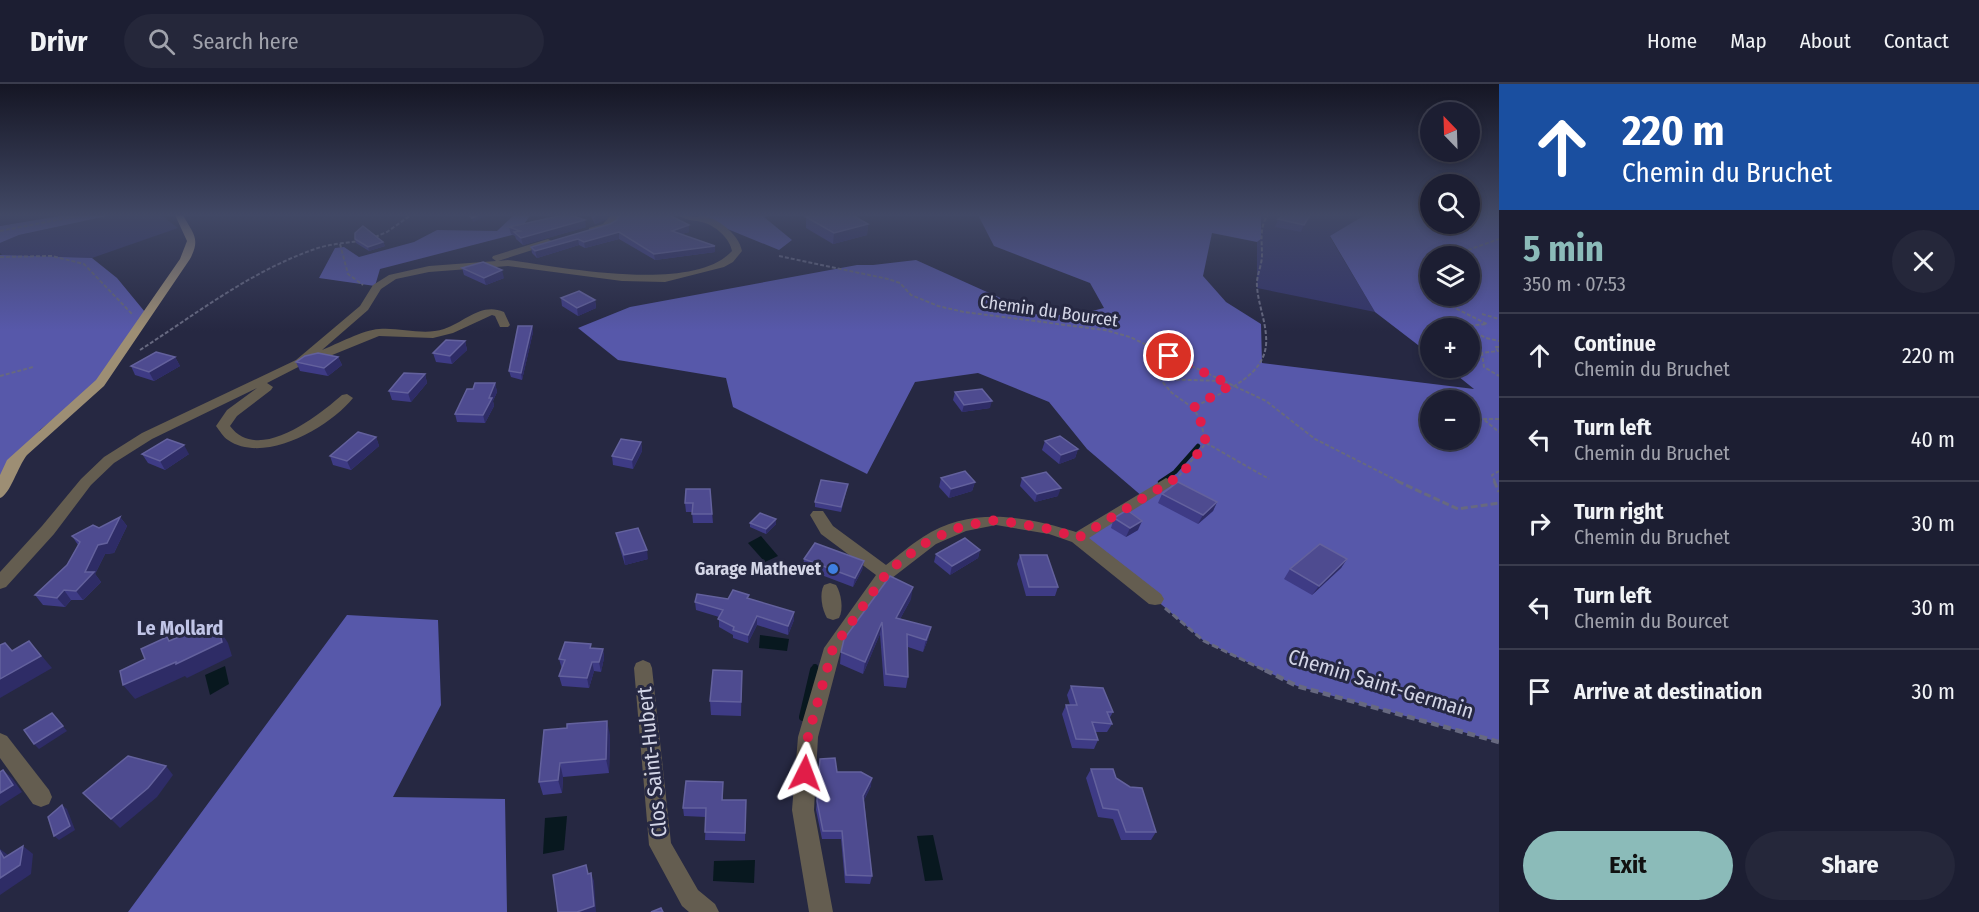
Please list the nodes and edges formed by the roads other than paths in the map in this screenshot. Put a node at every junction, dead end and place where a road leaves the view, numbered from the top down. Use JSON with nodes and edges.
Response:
{"nodes":[{"id":1,"x":188,"y":254,"type":"edge"},
{"id":2,"x":507,"y":254,"type":"edge"},
{"id":3,"x":735,"y":254,"type":"edge"},
{"id":4,"x":459,"y":267,"type":"junction"},
{"id":5,"x":504,"y":325,"type":"dead end"},
{"id":6,"x":300,"y":363,"type":"junction"},
{"id":7,"x":279,"y":375,"type":"junction"},
{"id":8,"x":347,"y":398,"type":"dead end"},
{"id":9,"x":1166,"y":483,"type":"road end"},
{"id":10,"x":0,"y":493,"type":"edge"},
{"id":11,"x":818,"y":515,"type":"dead end"},
{"id":12,"x":1078,"y":538,"type":"junction"},
{"id":13,"x":886,"y":574,"type":"junction"},
{"id":14,"x":0,"y":583,"type":"edge"},
{"id":15,"x":831,"y":589,"type":"dead end"},
{"id":16,"x":1155,"y":599,"type":"road end"},
{"id":17,"x":833,"y":614,"type":"dead end"},
{"id":18,"x":643,"y":668,"type":"dead end"},
{"id":19,"x":0,"y":741,"type":"edge"},
{"id":20,"x":41,"y":797,"type":"dead end"},
{"id":21,"x":707,"y":912,"type":"edge"},
{"id":22,"x":821,"y":912,"type":"edge"}],
"edges":[{"from":1,"to":10,"type":"main road"},
{"from":2,"to":4,"type":"street"},
{"from":3,"to":4,"type":"street"},
{"from":4,"to":6,"type":"street"},
{"from":5,"to":6,"type":"street"},
{"from":6,"to":7,"type":"street"},
{"from":7,"to":8,"type":"street"},
{"from":7,"to":14,"type":"street"},
{"from":9,"to":12,"type":"street"},
{"from":11,"to":13,"type":"street"},
{"from":12,"to":13,"type":"street"},
{"from":12,"to":16,"type":"street"},
{"from":13,"to":22,"type":"street"},
{"from":15,"to":17,"type":"street"},
{"from":18,"to":21,"type":"street","name":"Clos Saint-Hubert"},
{"from":19,"to":20,"type":"street"}]}
